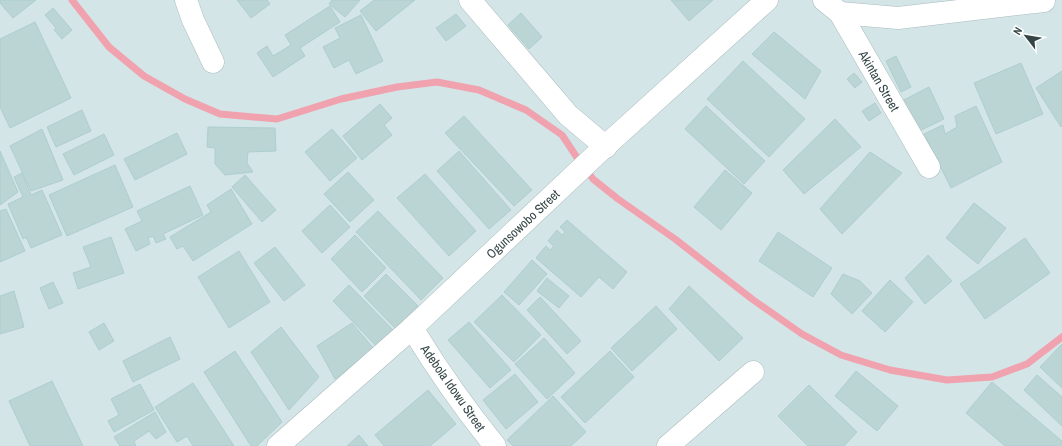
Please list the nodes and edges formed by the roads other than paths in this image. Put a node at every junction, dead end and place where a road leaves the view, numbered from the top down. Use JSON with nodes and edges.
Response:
{"nodes":[{"id":1,"x":186,"y":0,"type":"edge"},
{"id":2,"x":470,"y":0,"type":"edge"},
{"id":3,"x":767,"y":0,"type":"edge"},
{"id":4,"x":1044,"y":1,"type":"edge"},
{"id":5,"x":832,"y":7,"type":"edge"},
{"id":6,"x":213,"y":62,"type":"dead end"},
{"id":7,"x":604,"y":148,"type":"junction"},
{"id":8,"x":929,"y":167,"type":"dead end"},
{"id":9,"x":412,"y":328,"type":"junction"},
{"id":10,"x":753,"y":372,"type":"dead end"},
{"id":11,"x":278,"y":446,"type":"edge"},
{"id":12,"x":495,"y":446,"type":"edge"},
{"id":13,"x":668,"y":446,"type":"edge"}],
"edges":[{"from":1,"to":6,"type":"street"},
{"from":2,"to":7,"type":"street"},
{"from":3,"to":7,"type":"street","name":"Ogunsowobo Street"},
{"from":4,"to":5,"type":"street"},
{"from":5,"to":8,"type":"street","name":"Akintan Street"},
{"from":7,"to":9,"type":"street","name":"Ogunsowobo Street"},
{"from":9,"to":11,"type":"street","name":"Ogunsowobo Street"},
{"from":9,"to":12,"type":"street","name":"Adebola Idowu Street"},
{"from":10,"to":13,"type":"street"}]}
